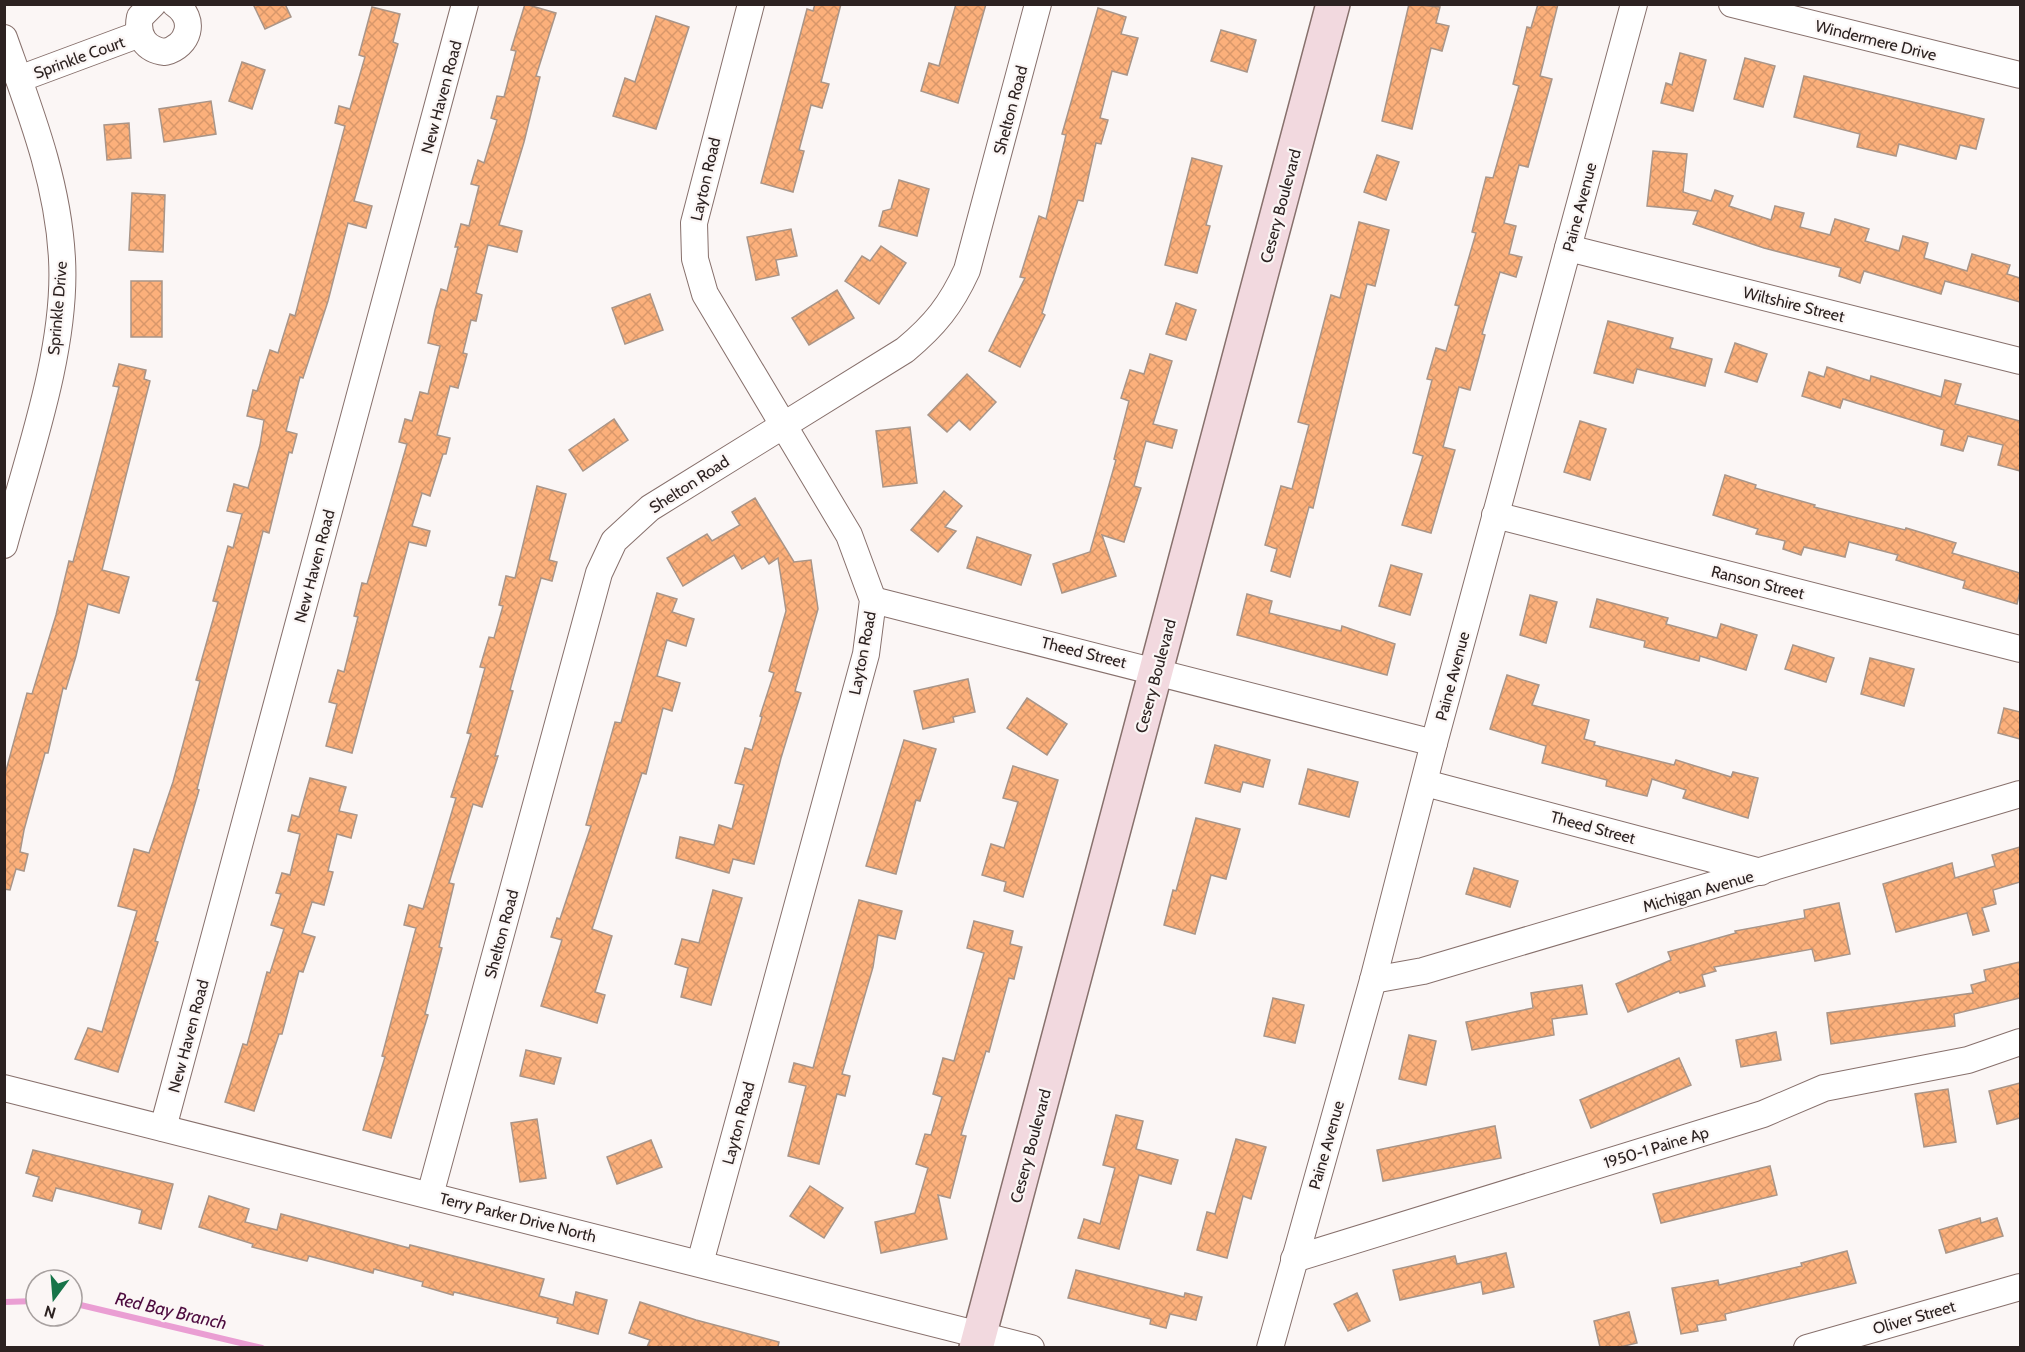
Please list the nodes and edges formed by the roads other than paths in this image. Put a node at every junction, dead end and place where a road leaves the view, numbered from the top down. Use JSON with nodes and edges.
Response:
{"nodes":[{"id":1,"x":153,"y":4,"type":"edge"},
{"id":2,"x":175,"y":4,"type":"edge"},
{"id":3,"x":465,"y":4,"type":"edge"},
{"id":4,"x":751,"y":4,"type":"edge"},
{"id":5,"x":1038,"y":4,"type":"edge"},
{"id":6,"x":1333,"y":4,"type":"edge"},
{"id":7,"x":1634,"y":4,"type":"edge"},
{"id":8,"x":1732,"y":4,"type":"edge"},
{"id":9,"x":140,"y":34,"type":"junction"},
{"id":10,"x":4,"y":38,"type":"edge"},
{"id":11,"x":2020,"y":75,"type":"edge"},
{"id":12,"x":19,"y":79,"type":"junction"},
{"id":13,"x":1568,"y":248,"type":"junction"},
{"id":14,"x":2020,"y":361,"type":"edge"},
{"id":15,"x":782,"y":424,"type":"junction"},
{"id":16,"x":1495,"y":515,"type":"junction"},
{"id":17,"x":4,"y":545,"type":"edge"},
{"id":18,"x":873,"y":600,"type":"junction"},
{"id":19,"x":2020,"y":649,"type":"edge"},
{"id":20,"x":1157,"y":670,"type":"junction"},
{"id":21,"x":1434,"y":743,"type":"junction"},
{"id":22,"x":1425,"y":783,"type":"junction"},
{"id":23,"x":2020,"y":794,"type":"edge"},
{"id":24,"x":1762,"y":872,"type":"junction"},
{"id":25,"x":1373,"y":980,"type":"junction"},
{"id":26,"x":2020,"y":1042,"type":"edge"},
{"id":27,"x":4,"y":1088,"type":"edge"},
{"id":28,"x":163,"y":1128,"type":"junction"},
{"id":29,"x":430,"y":1195,"type":"junction"},
{"id":30,"x":1294,"y":1259,"type":"junction"},
{"id":31,"x":700,"y":1263,"type":"junction"},
{"id":32,"x":2020,"y":1287,"type":"edge"},
{"id":33,"x":978,"y":1341,"type":"edge"},
{"id":34,"x":1031,"y":1347,"type":"edge"},
{"id":35,"x":1270,"y":1347,"type":"edge"},
{"id":36,"x":1807,"y":1347,"type":"edge"}],
"edges":[{"from":1,"to":9,"type":"street","name":"Sprinkle Court"},
{"from":2,"to":9,"type":"street","name":"Sprinkle Court"},
{"from":3,"to":28,"type":"street","name":"New Haven Road"},
{"from":4,"to":15,"type":"street","name":"Layton Road"},
{"from":5,"to":15,"type":"street","name":"Shelton Road"},
{"from":6,"to":20,"type":"main road","name":"Cesery Boulevard"},
{"from":7,"to":13,"type":"street","name":"Paine Avenue"},
{"from":8,"to":11,"type":"street","name":"Windermere Drive"},
{"from":9,"to":12,"type":"street","name":"Sprinkle Court"},
{"from":10,"to":12,"type":"street","name":"Sprinkle Drive"},
{"from":12,"to":17,"type":"street","name":"Sprinkle Drive"},
{"from":13,"to":14,"type":"street","name":"Wiltshire Street"},
{"from":13,"to":16,"type":"street","name":"Paine Avenue"},
{"from":15,"to":18,"type":"street","name":"Layton Road"},
{"from":15,"to":29,"type":"street","name":"Shelton Road"},
{"from":16,"to":19,"type":"street","name":"Ranson Street"},
{"from":16,"to":21,"type":"street","name":"Paine Avenue"},
{"from":18,"to":20,"type":"street","name":"Theed Street"},
{"from":18,"to":31,"type":"street","name":"Layton Road"},
{"from":20,"to":21,"type":"street","name":"Theed Street"},
{"from":20,"to":33,"type":"main road","name":"Cesery Boulevard"},
{"from":21,"to":22,"type":"street","name":"Paine Avenue"},
{"from":22,"to":24,"type":"street","name":"Theed Street"},
{"from":22,"to":25,"type":"street","name":"Paine Avenue"},
{"from":23,"to":24,"type":"street","name":"Michigan Avenue"},
{"from":24,"to":25,"type":"street","name":"Michigan Avenue"},
{"from":25,"to":30,"type":"street","name":"Paine Avenue"},
{"from":26,"to":30,"type":"street","name":"1950-1 Paine Ap"},
{"from":27,"to":28,"type":"street","name":"Terry Parker Drive North"},
{"from":28,"to":29,"type":"street","name":"Terry Parker Drive North"},
{"from":29,"to":31,"type":"street","name":"Terry Parker Drive North"},
{"from":30,"to":35,"type":"street","name":"Paine Avenue"},
{"from":31,"to":33,"type":"street","name":"Terry Parker Drive North"},
{"from":32,"to":36,"type":"street","name":"Oliver Street"},
{"from":33,"to":34,"type":"street","name":"Terry Parker Drive North"}]}
